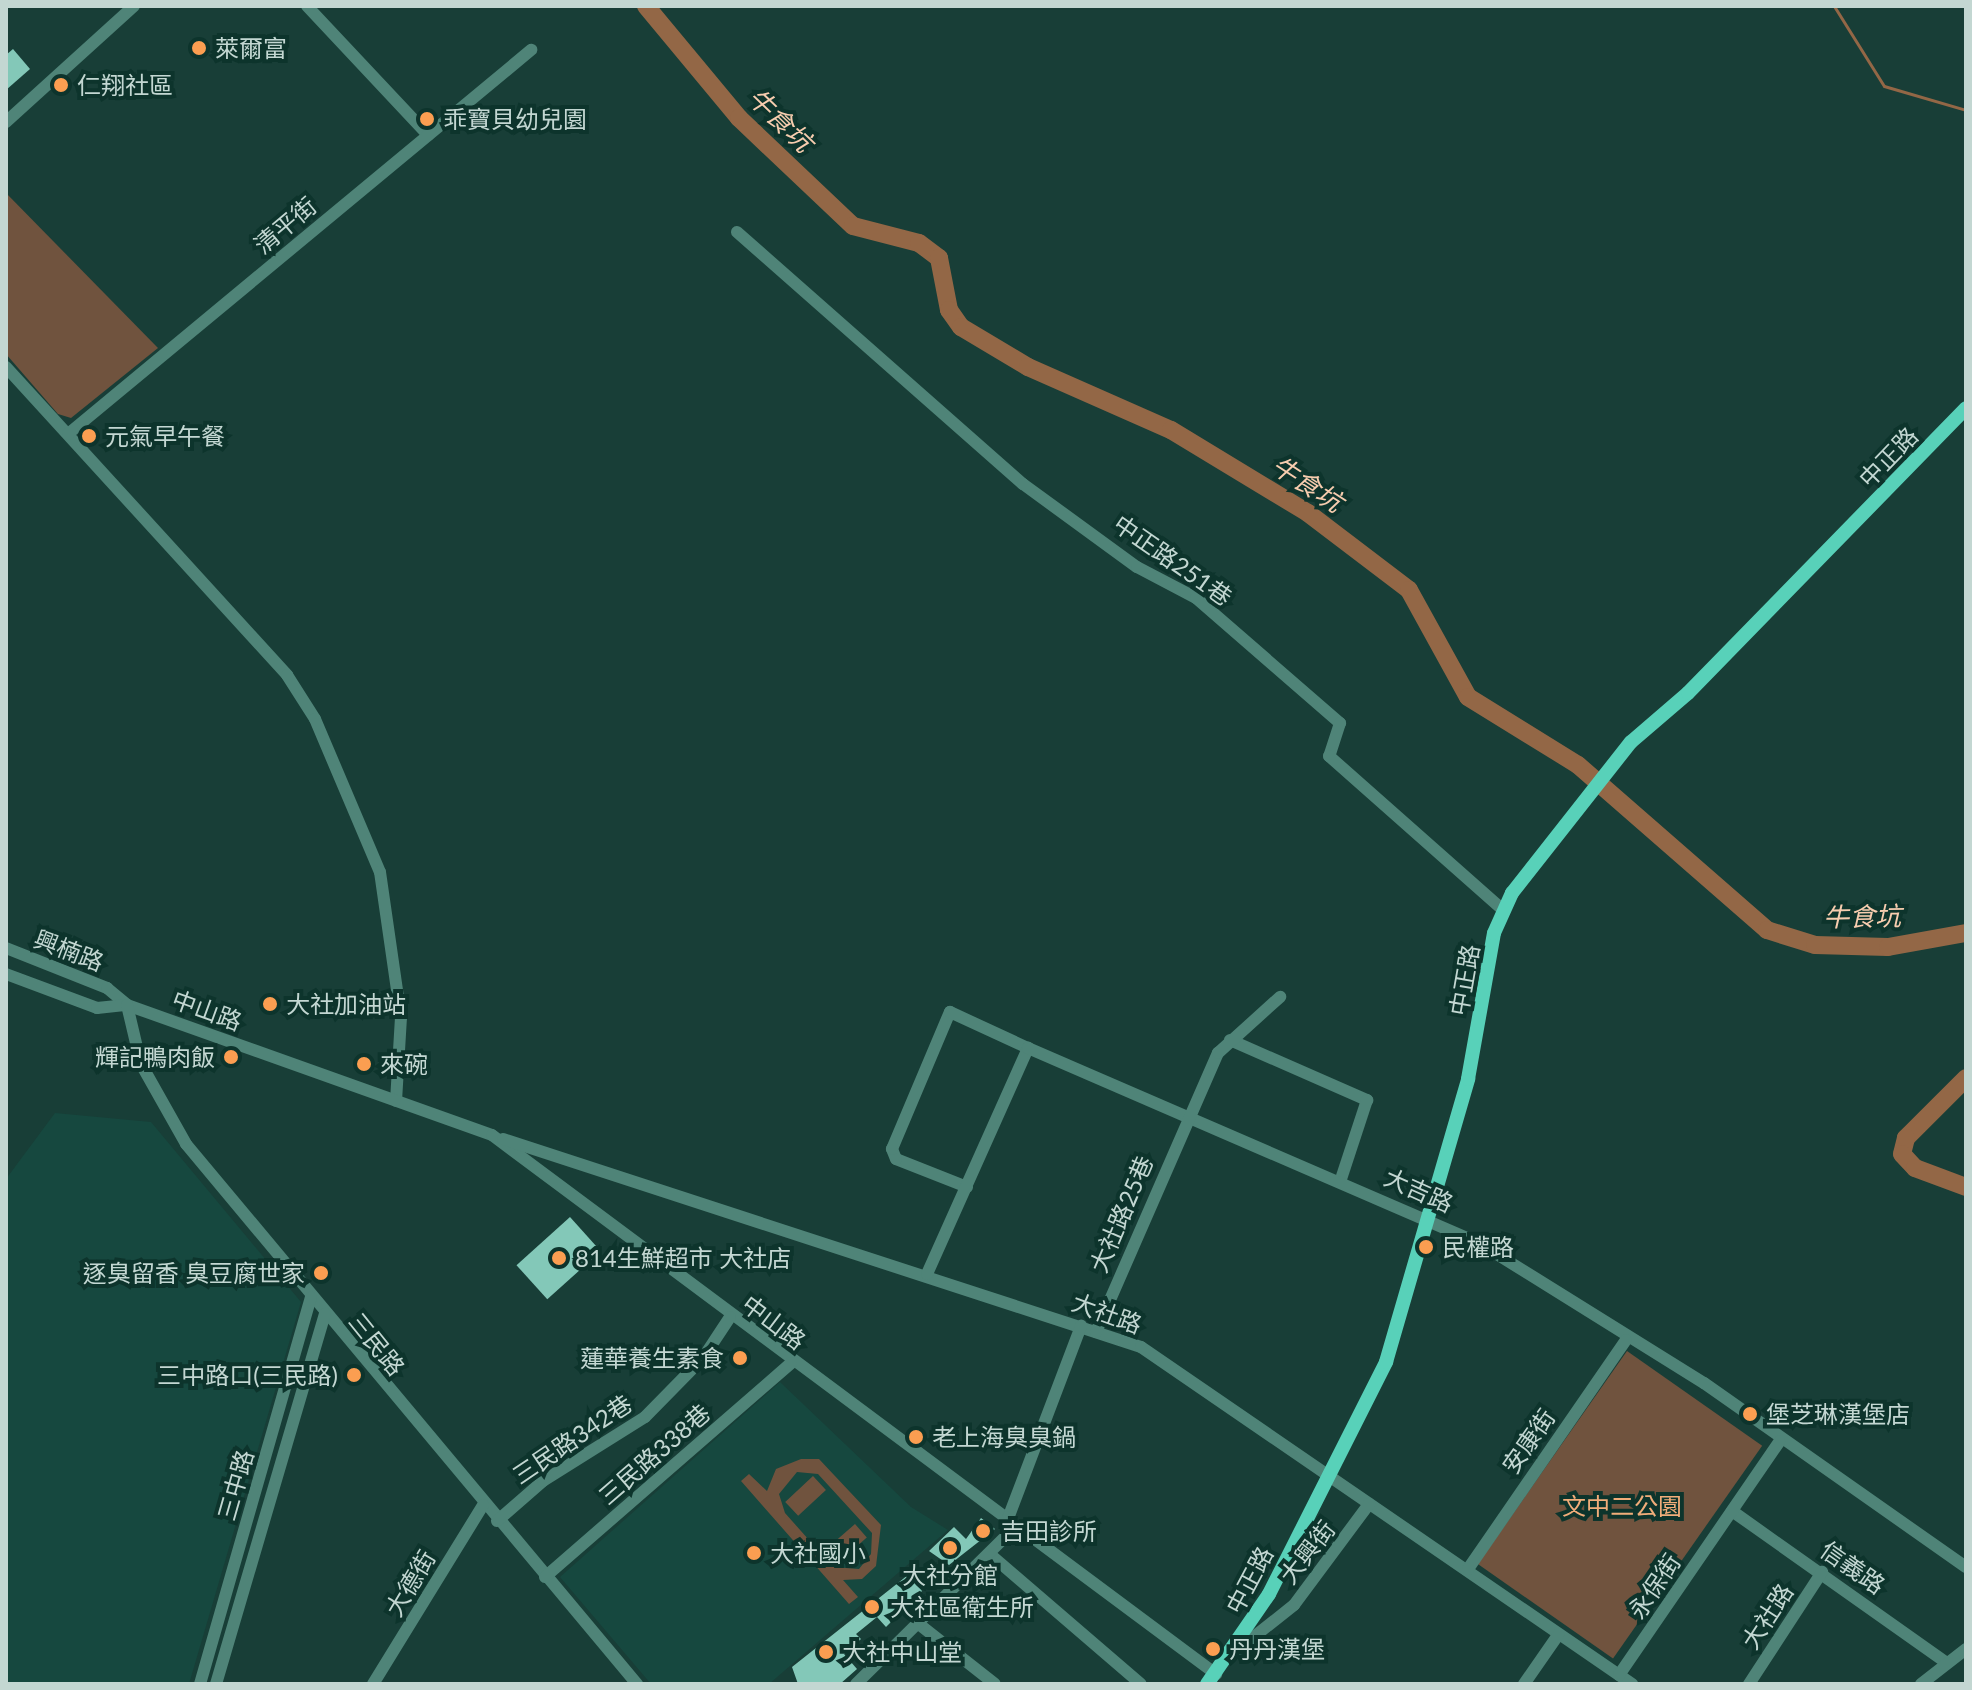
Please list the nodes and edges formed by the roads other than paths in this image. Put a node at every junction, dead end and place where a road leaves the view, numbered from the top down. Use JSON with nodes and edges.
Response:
{"nodes":[{"id":1,"x":134,"y":6,"type":"edge"},
{"id":2,"x":307,"y":6,"type":"edge"},
{"id":3,"x":531,"y":50,"type":"dead end"},
{"id":4,"x":6,"y":122,"type":"edge"},
{"id":5,"x":428,"y":135,"type":"junction"},
{"id":6,"x":737,"y":232,"type":"dead end"},
{"id":7,"x":6,"y":367,"type":"edge"},
{"id":8,"x":1966,"y":408,"type":"edge"},
{"id":9,"x":68,"y":434,"type":"junction"},
{"id":10,"x":1503,"y":910,"type":"junction"},
{"id":11,"x":6,"y":948,"type":"edge"},
{"id":12,"x":6,"y":974,"type":"edge"},
{"id":13,"x":1280,"y":997,"type":"dead end"},
{"id":14,"x":127,"y":1005,"type":"junction"},
{"id":15,"x":1230,"y":1040,"type":"junction"},
{"id":16,"x":1028,"y":1048,"type":"junction"},
{"id":17,"x":396,"y":1101,"type":"junction"},
{"id":18,"x":1189,"y":1115,"type":"junction"},
{"id":19,"x":492,"y":1135,"type":"junction"},
{"id":20,"x":1341,"y":1179,"type":"junction"},
{"id":21,"x":967,"y":1187,"type":"junction"},
{"id":22,"x":1426,"y":1216,"type":"junction"},
{"id":23,"x":927,"y":1274,"type":"junction"},
{"id":24,"x":311,"y":1298,"type":"junction"},
{"id":25,"x":325,"y":1314,"type":"junction"},
{"id":26,"x":730,"y":1317,"type":"junction"},
{"id":27,"x":1081,"y":1326,"type":"junction"},
{"id":28,"x":1096,"y":1332,"type":"junction"},
{"id":29,"x":1626,"y":1340,"type":"junction"},
{"id":30,"x":791,"y":1363,"type":"junction"},
{"id":31,"x":1779,"y":1442,"type":"junction"},
{"id":32,"x":1325,"y":1477,"type":"junction"},
{"id":33,"x":1369,"y":1504,"type":"junction"},
{"id":34,"x":483,"y":1505,"type":"junction"},
{"id":35,"x":1732,"y":1511,"type":"junction"},
{"id":36,"x":497,"y":1521,"type":"junction"},
{"id":37,"x":1011,"y":1524,"type":"junction"},
{"id":38,"x":992,"y":1556,"type":"junction"},
{"id":39,"x":1966,"y":1567,"type":"edge"},
{"id":40,"x":1468,"y":1569,"type":"junction"},
{"id":41,"x":1822,"y":1572,"type":"junction"},
{"id":42,"x":545,"y":1577,"type":"junction"},
{"id":43,"x":920,"y":1625,"type":"junction"},
{"id":44,"x":1558,"y":1635,"type":"junction"},
{"id":45,"x":1966,"y":1649,"type":"edge"},
{"id":46,"x":1236,"y":1651,"type":"junction"},
{"id":47,"x":1947,"y":1663,"type":"junction"},
{"id":48,"x":1619,"y":1675,"type":"junction"},
{"id":49,"x":1212,"y":1679,"type":"edge"},
{"id":50,"x":200,"y":1684,"type":"edge"},
{"id":51,"x":216,"y":1684,"type":"edge"},
{"id":52,"x":373,"y":1684,"type":"edge"},
{"id":53,"x":637,"y":1684,"type":"edge"},
{"id":54,"x":856,"y":1684,"type":"edge"},
{"id":55,"x":995,"y":1684,"type":"edge"},
{"id":56,"x":1141,"y":1684,"type":"edge"},
{"id":57,"x":1228,"y":1684,"type":"edge"},
{"id":58,"x":1524,"y":1684,"type":"edge"},
{"id":59,"x":1632,"y":1684,"type":"edge"},
{"id":60,"x":1749,"y":1684,"type":"edge"},
{"id":61,"x":1921,"y":1684,"type":"edge"}],
"edges":[{"from":1,"to":4,"type":"street"},
{"from":2,"to":5,"type":"street"},
{"from":3,"to":5,"type":"street","name":"清平街"},
{"from":5,"to":9,"type":"street","name":"清平街"},
{"from":6,"to":10,"type":"street","name":"中正路251巷"},
{"from":7,"to":9,"type":"street"},
{"from":8,"to":10,"type":"main road","name":"中正路"},
{"from":9,"to":17,"type":"street"},
{"from":10,"to":22,"type":"main road","name":"中正路"},
{"from":11,"to":14,"type":"street","name":"興楠路"},
{"from":12,"to":14,"type":"street","name":"興楠路"},
{"from":13,"to":15,"type":"street"},
{"from":14,"to":17,"type":"street","name":"中山路"},
{"from":14,"to":24,"type":"street","name":"三民路"},
{"from":15,"to":18,"type":"street","name":"大社路25巷"},
{"from":15,"to":20,"type":"street"},
{"from":16,"to":18,"type":"street","name":"大吉路"},
{"from":16,"to":21,"type":"street"},
{"from":16,"to":21,"type":"street","name":"大吉路"},
{"from":17,"to":19,"type":"street","name":"中山路"},
{"from":18,"to":20,"type":"street","name":"大吉路"},
{"from":18,"to":28,"type":"street","name":"大社路25巷"},
{"from":19,"to":23,"type":"street","name":"大社路"},
{"from":19,"to":26,"type":"street","name":"中山路"},
{"from":20,"to":22,"type":"street","name":"大吉路"},
{"from":21,"to":23,"type":"street"},
{"from":22,"to":29,"type":"street","name":"大吉路"},
{"from":22,"to":32,"type":"main road","name":"中正路"},
{"from":23,"to":27,"type":"street","name":"大社路"},
{"from":24,"to":25,"type":"street","name":"三民路"},
{"from":24,"to":50,"type":"street","name":"三中路"},
{"from":25,"to":34,"type":"street","name":"三民路"},
{"from":25,"to":51,"type":"street"},
{"from":26,"to":30,"type":"street","name":"中山路"},
{"from":26,"to":36,"type":"street","name":"三民路342巷"},
{"from":27,"to":28,"type":"street","name":"大社路"},
{"from":27,"to":37,"type":"street"},
{"from":28,"to":32,"type":"street","name":"大社路"},
{"from":29,"to":31,"type":"street","name":"大吉路"},
{"from":29,"to":40,"type":"street","name":"安康街"},
{"from":30,"to":37,"type":"street","name":"中山路"},
{"from":30,"to":42,"type":"street","name":"三民路338巷"},
{"from":31,"to":35,"type":"street","name":"永保街"},
{"from":31,"to":39,"type":"street","name":"大吉路"},
{"from":32,"to":33,"type":"street","name":"大社路"},
{"from":32,"to":46,"type":"main road","name":"中正路"},
{"from":33,"to":40,"type":"street","name":"大社路"},
{"from":33,"to":46,"type":"street","name":"大興街"},
{"from":34,"to":36,"type":"street","name":"三民路"},
{"from":34,"to":52,"type":"street","name":"大德街"},
{"from":35,"to":41,"type":"street","name":"信義路"},
{"from":35,"to":48,"type":"street","name":"永保街"},
{"from":36,"to":42,"type":"street","name":"三民路"},
{"from":37,"to":38,"type":"street"},
{"from":37,"to":49,"type":"street","name":"中山路"},
{"from":38,"to":43,"type":"street"},
{"from":38,"to":56,"type":"street"},
{"from":40,"to":44,"type":"street","name":"大社路"},
{"from":41,"to":47,"type":"street","name":"信義路"},
{"from":41,"to":60,"type":"street","name":"大社路"},
{"from":42,"to":53,"type":"street","name":"三民路"},
{"from":43,"to":54,"type":"street"},
{"from":43,"to":55,"type":"street"},
{"from":44,"to":48,"type":"street","name":"大社路"},
{"from":44,"to":58,"type":"street"},
{"from":45,"to":47,"type":"street"},
{"from":46,"to":49,"type":"main road","name":"中正路"},
{"from":47,"to":61,"type":"street"},
{"from":48,"to":59,"type":"street","name":"大社路"},
{"from":49,"to":57,"type":"main road","name":"中山路"}]}
